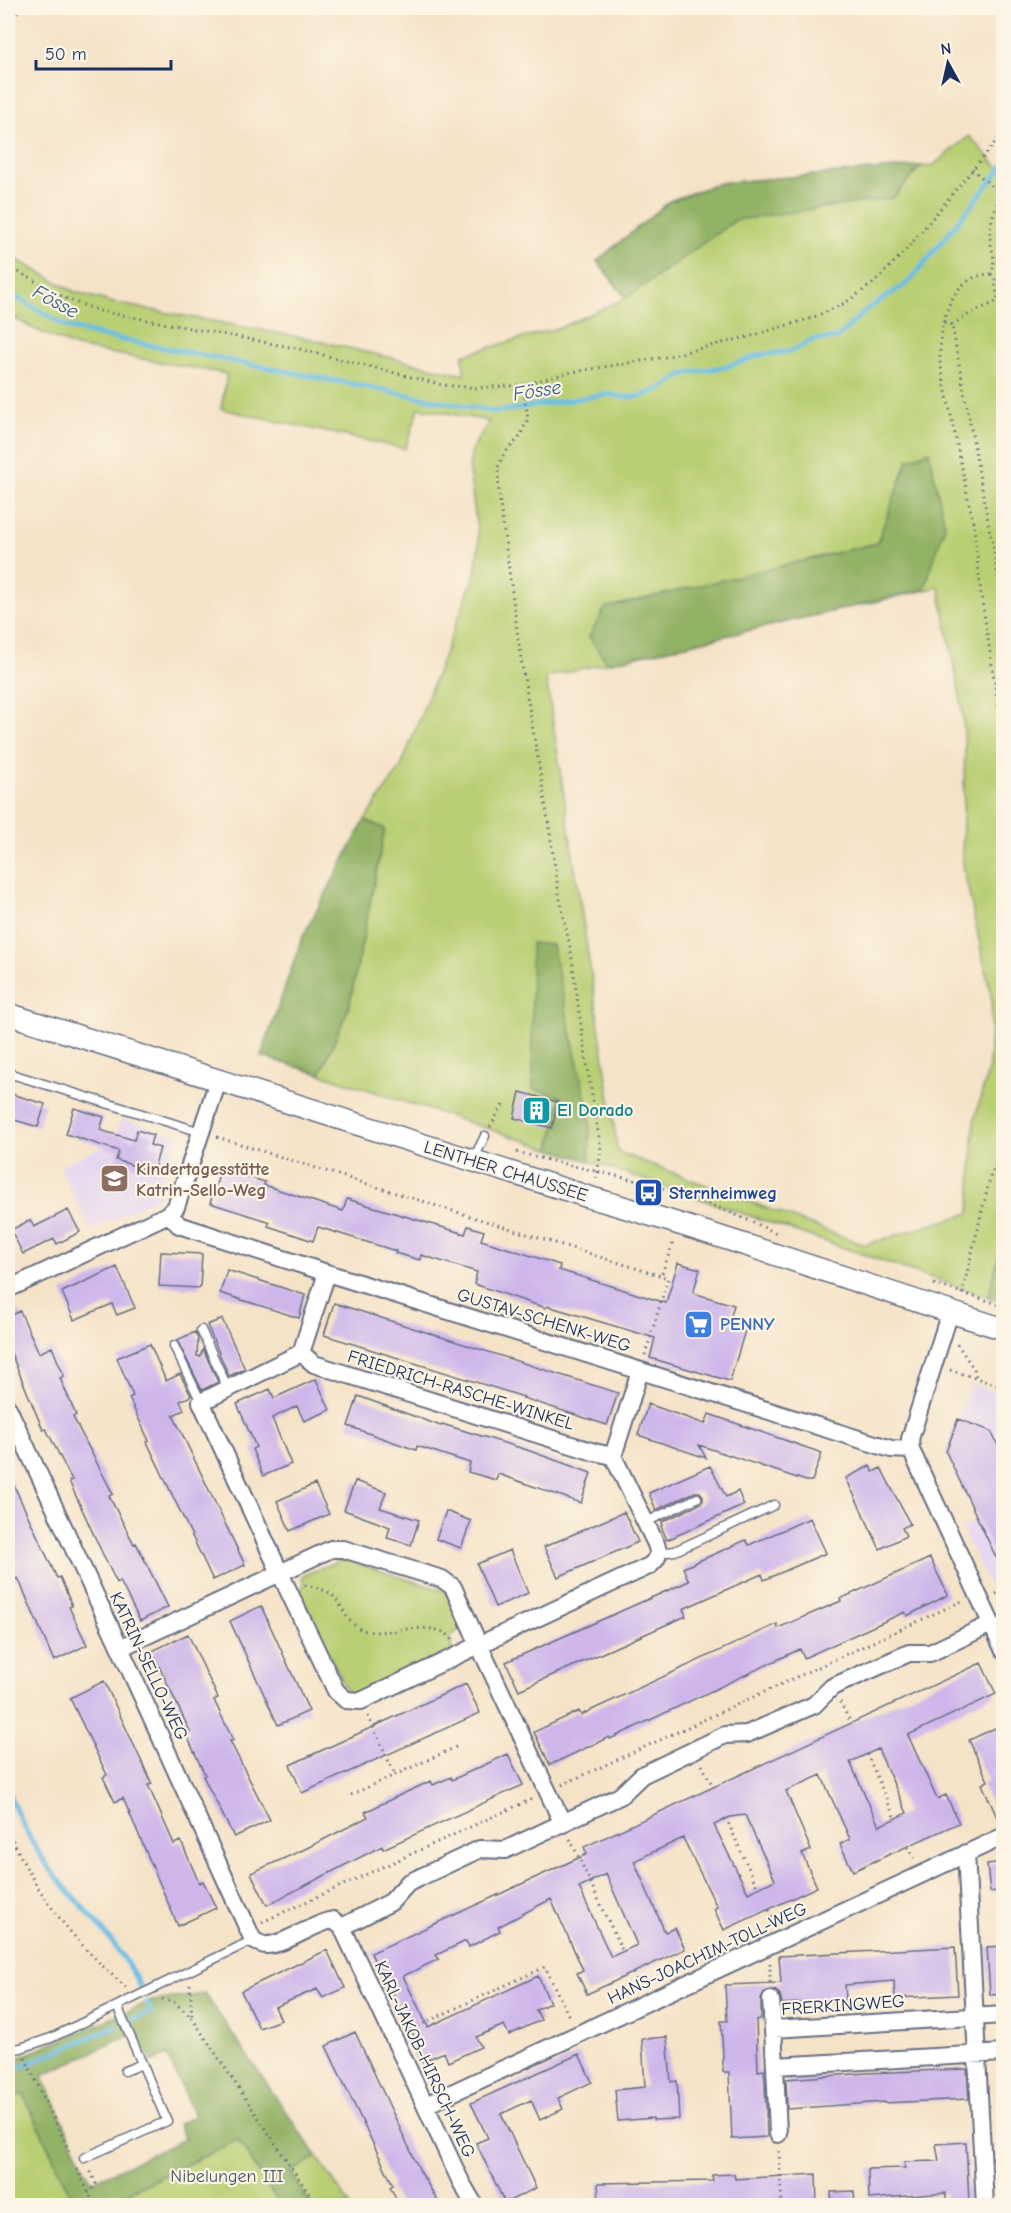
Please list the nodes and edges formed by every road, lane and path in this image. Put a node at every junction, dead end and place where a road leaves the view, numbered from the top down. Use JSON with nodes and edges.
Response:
{"nodes":[{"id":1,"x":22,"y":8,"type":"edge"},
{"id":2,"x":8,"y":21,"type":"edge"},
{"id":3,"x":1004,"y":132,"type":"edge"},
{"id":4,"x":972,"y":169,"type":"junction"},
{"id":5,"x":1002,"y":194,"type":"edge"},
{"id":6,"x":8,"y":266,"type":"edge"},
{"id":7,"x":991,"y":274,"type":"junction"},
{"id":8,"x":998,"y":301,"type":"junction"},
{"id":9,"x":1004,"y":303,"type":"edge"},
{"id":10,"x":944,"y":322,"type":"junction"},
{"id":11,"x":952,"y":325,"type":"junction"},
{"id":12,"x":523,"y":385,"type":"junction"},
{"id":13,"x":1004,"y":609,"type":"edge"},
{"id":14,"x":1004,"y":743,"type":"edge"},
{"id":15,"x":8,"y":992,"type":"edge"},
{"id":16,"x":18,"y":995,"type":"dead end"},
{"id":17,"x":8,"y":1014,"type":"edge"},
{"id":18,"x":8,"y":1073,"type":"edge"},
{"id":19,"x":218,"y":1081,"type":"junction"},
{"id":20,"x":502,"y":1105,"type":"dead end"},
{"id":21,"x":201,"y":1132,"type":"junction"},
{"id":22,"x":485,"y":1136,"type":"joint"},
{"id":23,"x":1004,"y":1149,"type":"edge"},
{"id":24,"x":516,"y":1152,"type":"dead end"},
{"id":25,"x":473,"y":1161,"type":"junction"},
{"id":26,"x":598,"y":1173,"type":"junction"},
{"id":27,"x":592,"y":1198,"type":"junction"},
{"id":28,"x":169,"y":1214,"type":"junction"},
{"id":29,"x":786,"y":1237,"type":"dead end"},
{"id":30,"x":674,"y":1239,"type":"dead end"},
{"id":31,"x":327,"y":1273,"type":"junction"},
{"id":32,"x":661,"y":1276,"type":"junction"},
{"id":33,"x":929,"y":1283,"type":"dead end"},
{"id":34,"x":8,"y":1289,"type":"edge"},
{"id":35,"x":962,"y":1293,"type":"junction"},
{"id":36,"x":1004,"y":1306,"type":"edge"},
{"id":37,"x":950,"y":1312,"type":"junction"},
{"id":38,"x":1004,"y":1329,"type":"edge"},
{"id":39,"x":201,"y":1330,"type":"dead end"},
{"id":40,"x":943,"y":1334,"type":"junction"},
{"id":41,"x":174,"y":1346,"type":"dead end"},
{"id":42,"x":301,"y":1353,"type":"junction"},
{"id":43,"x":934,"y":1364,"type":"junction"},
{"id":44,"x":640,"y":1371,"type":"junction"},
{"id":45,"x":976,"y":1378,"type":"junction"},
{"id":46,"x":1004,"y":1387,"type":"edge"},
{"id":47,"x":228,"y":1389,"type":"junction"},
{"id":48,"x":201,"y":1402,"type":"junction"},
{"id":49,"x":8,"y":1408,"type":"edge"},
{"id":50,"x":911,"y":1450,"type":"junction"},
{"id":51,"x":613,"y":1456,"type":"junction"},
{"id":52,"x":697,"y":1498,"type":"dead end"},
{"id":53,"x":774,"y":1505,"type":"dead end"},
{"id":54,"x":646,"y":1522,"type":"junction"},
{"id":55,"x":659,"y":1553,"type":"junction"},
{"id":56,"x":280,"y":1573,"type":"junction"},
{"id":57,"x":304,"y":1585,"type":"dead end"},
{"id":58,"x":977,"y":1594,"type":"junction"},
{"id":59,"x":991,"y":1624,"type":"junction"},
{"id":60,"x":450,"y":1637,"type":"dead end"},
{"id":61,"x":479,"y":1645,"type":"junction"},
{"id":62,"x":120,"y":1648,"type":"junction"},
{"id":63,"x":1004,"y":1651,"type":"edge"},
{"id":64,"x":832,"y":1687,"type":"junction"},
{"id":65,"x":361,"y":1701,"type":"junction"},
{"id":66,"x":851,"y":1723,"type":"dead end"},
{"id":67,"x":458,"y":1746,"type":"dead end"},
{"id":68,"x":695,"y":1749,"type":"junction"},
{"id":69,"x":867,"y":1754,"type":"dead end"},
{"id":70,"x":395,"y":1775,"type":"junction"},
{"id":71,"x":713,"y":1787,"type":"dead end"},
{"id":72,"x":548,"y":1792,"type":"junction"},
{"id":73,"x":351,"y":1795,"type":"dead end"},
{"id":74,"x":726,"y":1818,"type":"dead end"},
{"id":75,"x":895,"y":1819,"type":"dead end"},
{"id":76,"x":563,"y":1824,"type":"junction"},
{"id":77,"x":8,"y":1828,"type":"edge"},
{"id":78,"x":1004,"y":1836,"type":"edge"},
{"id":79,"x":966,"y":1853,"type":"junction"},
{"id":80,"x":758,"y":1888,"type":"dead end"},
{"id":81,"x":342,"y":1927,"type":"junction"},
{"id":82,"x":250,"y":1935,"type":"junction"},
{"id":83,"x":769,"y":1945,"type":"junction"},
{"id":84,"x":623,"y":1952,"type":"dead end"},
{"id":85,"x":191,"y":1971,"type":"junction"},
{"id":86,"x":150,"y":1990,"type":"junction"},
{"id":87,"x":137,"y":1996,"type":"junction"},
{"id":88,"x":771,"y":2000,"type":"joint"},
{"id":89,"x":117,"y":2006,"type":"junction"},
{"id":90,"x":1004,"y":2014,"type":"edge"},
{"id":91,"x":976,"y":2016,"type":"junction"},
{"id":92,"x":192,"y":2018,"type":"junction"},
{"id":93,"x":773,"y":2029,"type":"junction"},
{"id":94,"x":577,"y":2035,"type":"junction"},
{"id":95,"x":394,"y":2037,"type":"junction"},
{"id":96,"x":8,"y":2050,"type":"edge"},
{"id":97,"x":1004,"y":2053,"type":"edge"},
{"id":98,"x":977,"y":2054,"type":"junction"},
{"id":99,"x":142,"y":2064,"type":"junction"},
{"id":100,"x":775,"y":2066,"type":"junction"},
{"id":101,"x":31,"y":2071,"type":"dead end"},
{"id":102,"x":125,"y":2071,"type":"dead end"},
{"id":103,"x":426,"y":2104,"type":"junction"},
{"id":104,"x":778,"y":2134,"type":"joint"},
{"id":105,"x":84,"y":2158,"type":"joint"},
{"id":106,"x":88,"y":2193,"type":"junction"},
{"id":107,"x":95,"y":2205,"type":"edge"},
{"id":108,"x":318,"y":2205,"type":"edge"},
{"id":109,"x":476,"y":2205,"type":"edge"},
{"id":110,"x":782,"y":2205,"type":"edge"},
{"id":111,"x":985,"y":2205,"type":"edge"}],
"edges":[{"from":1,"to":2,"type":"path"},
{"from":3,"to":4,"type":"path"},
{"from":4,"to":5,"type":"path"},
{"from":4,"to":12,"type":"path"},
{"from":5,"to":7,"type":"path"},
{"from":6,"to":12,"type":"path"},
{"from":7,"to":8,"type":"path"},
{"from":7,"to":10,"type":"path"},
{"from":8,"to":9,"type":"path"},
{"from":8,"to":11,"type":"path"},
{"from":10,"to":11,"type":"path"},
{"from":10,"to":14,"type":"path"},
{"from":11,"to":13,"type":"path"},
{"from":12,"to":26,"type":"path"},
{"from":15,"to":16,"type":"path"},
{"from":17,"to":19,"type":"street","name":"LENTHER CHAUSSEE"},
{"from":18,"to":21,"type":"lane"},
{"from":19,"to":21,"type":"street"},
{"from":19,"to":25,"type":"street","name":"LENTHER CHAUSSEE"},
{"from":20,"to":22,"type":"path"},
{"from":21,"to":28,"type":"street"},
{"from":21,"to":32,"type":"path"},
{"from":22,"to":25,"type":"lane"},
{"from":23,"to":35,"type":"path"},
{"from":24,"to":26,"type":"path"},
{"from":25,"to":27,"type":"street","name":"LENTHER CHAUSSEE"},
{"from":26,"to":27,"type":"path"},
{"from":26,"to":29,"type":"path"},
{"from":27,"to":37,"type":"street","name":"LENTHER CHAUSSEE"},
{"from":28,"to":31,"type":"street","name":"GUSTAV-SCHENK-WEG"},
{"from":28,"to":34,"type":"street"},
{"from":30,"to":32,"type":"path"},
{"from":31,"to":42,"type":"street"},
{"from":31,"to":44,"type":"street","name":"GUSTAV-SCHENK-WEG"},
{"from":32,"to":44,"type":"path"},
{"from":33,"to":35,"type":"path"},
{"from":35,"to":36,"type":"path"},
{"from":35,"to":37,"type":"path"},
{"from":37,"to":38,"type":"street","name":"LENTHER CHAUSSEE"},
{"from":37,"to":40,"type":"street"},
{"from":39,"to":47,"type":"lane"},
{"from":40,"to":43,"type":"street"},
{"from":40,"to":45,"type":"path"},
{"from":41,"to":48,"type":"lane"},
{"from":42,"to":47,"type":"street"},
{"from":42,"to":51,"type":"street","name":"FRIEDRICH-RASCHE-WINKEL"},
{"from":43,"to":45,"type":"path"},
{"from":43,"to":50,"type":"street"},
{"from":44,"to":50,"type":"street","name":"GUSTAV-SCHENK-WEG"},
{"from":44,"to":51,"type":"street"},
{"from":45,"to":46,"type":"path"},
{"from":47,"to":48,"type":"street"},
{"from":48,"to":56,"type":"street"},
{"from":49,"to":62,"type":"street","name":"KATRIN-SELLO-WEG"},
{"from":50,"to":58,"type":"street"},
{"from":51,"to":54,"type":"street"},
{"from":52,"to":54,"type":"lane"},
{"from":53,"to":55,"type":"lane"},
{"from":54,"to":55,"type":"street"},
{"from":55,"to":61,"type":"street"},
{"from":56,"to":61,"type":"street"},
{"from":56,"to":62,"type":"street"},
{"from":56,"to":65,"type":"street"},
{"from":57,"to":60,"type":"path"},
{"from":58,"to":59,"type":"street"},
{"from":58,"to":72,"type":"path"},
{"from":59,"to":63,"type":"street"},
{"from":59,"to":64,"type":"street"},
{"from":61,"to":65,"type":"street"},
{"from":61,"to":72,"type":"street"},
{"from":62,"to":82,"type":"street","name":"KATRIN-SELLO-WEG"},
{"from":64,"to":66,"type":"path"},
{"from":64,"to":68,"type":"street"},
{"from":65,"to":70,"type":"path"},
{"from":67,"to":70,"type":"path"},
{"from":68,"to":71,"type":"path"},
{"from":68,"to":76,"type":"street"},
{"from":69,"to":75,"type":"path"},
{"from":70,"to":73,"type":"path"},
{"from":72,"to":76,"type":"street"},
{"from":72,"to":82,"type":"path"},
{"from":74,"to":80,"type":"path"},
{"from":76,"to":81,"type":"street"},
{"from":76,"to":84,"type":"path"},
{"from":77,"to":87,"type":"path"},
{"from":78,"to":79,"type":"street","name":"HANS-JOACHIM-TOLL-WEG"},
{"from":79,"to":83,"type":"street","name":"HANS-JOACHIM-TOLL-WEG"},
{"from":79,"to":91,"type":"street"},
{"from":81,"to":82,"type":"street"},
{"from":81,"to":95,"type":"street","name":"KARL-JAKOB-HIRSCH-WEG"},
{"from":82,"to":85,"type":"lane"},
{"from":83,"to":88,"type":"path"},
{"from":83,"to":94,"type":"street","name":"HANS-JOACHIM-TOLL-WEG"},
{"from":85,"to":86,"type":"lane"},
{"from":85,"to":92,"type":"path"},
{"from":86,"to":87,"type":"lane"},
{"from":86,"to":92,"type":"path"},
{"from":87,"to":89,"type":"lane"},
{"from":88,"to":93,"type":"street"},
{"from":89,"to":96,"type":"lane"},
{"from":89,"to":99,"type":"lane"},
{"from":90,"to":91,"type":"street","name":"FRERKINGWEG"},
{"from":91,"to":93,"type":"street","name":"FRERKINGWEG"},
{"from":91,"to":98,"type":"street"},
{"from":92,"to":108,"type":"path"},
{"from":93,"to":100,"type":"street","name":"FRERKINGWEG"},
{"from":94,"to":95,"type":"path"},
{"from":94,"to":103,"type":"street","name":"HANS-JOACHIM-TOLL-WEG"},
{"from":95,"to":103,"type":"street","name":"KARL-JAKOB-HIRSCH-WEG"},
{"from":97,"to":98,"type":"street"},
{"from":98,"to":100,"type":"street"},
{"from":98,"to":111,"type":"street"},
{"from":99,"to":102,"type":"lane"},
{"from":99,"to":105,"type":"lane"},
{"from":100,"to":104,"type":"street","name":"FRERKINGWEG"},
{"from":101,"to":106,"type":"path"},
{"from":103,"to":109,"type":"street","name":"KARL-JAKOB-HIRSCH-WEG"},
{"from":104,"to":110,"type":"path"},
{"from":105,"to":106,"type":"path"},
{"from":106,"to":107,"type":"path"}]}
